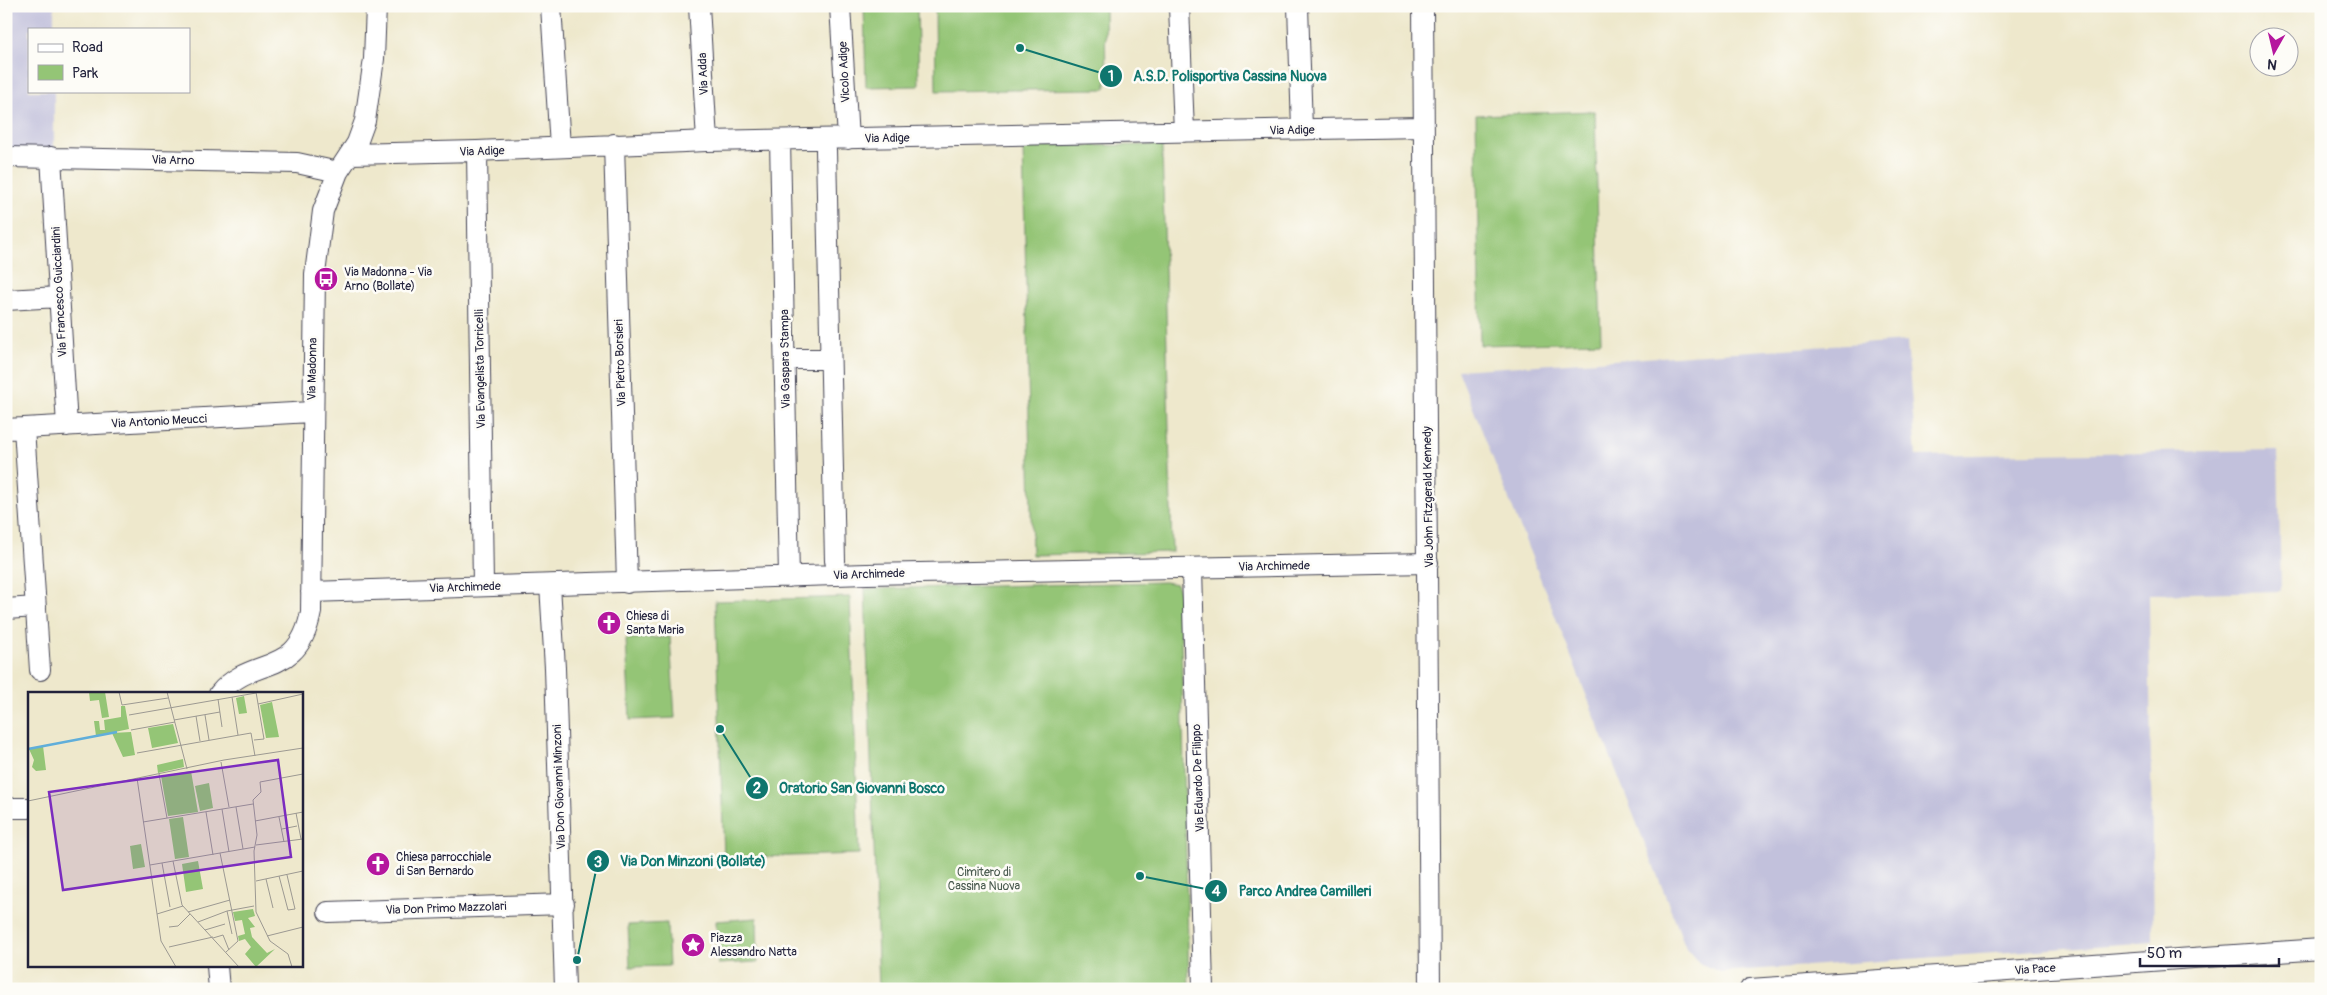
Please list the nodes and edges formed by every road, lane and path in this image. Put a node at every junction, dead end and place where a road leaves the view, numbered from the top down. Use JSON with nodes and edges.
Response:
{"nodes":[{"id":1,"x":376,"y":6,"type":"edge"},
{"id":2,"x":551,"y":6,"type":"edge"},
{"id":3,"x":699,"y":6,"type":"edge"},
{"id":4,"x":840,"y":6,"type":"edge"},
{"id":5,"x":1179,"y":6,"type":"edge"},
{"id":6,"x":1298,"y":6,"type":"edge"},
{"id":7,"x":1423,"y":6,"type":"edge"},
{"id":8,"x":1423,"y":127,"type":"junction"},
{"id":9,"x":1302,"y":129,"type":"junction"},
{"id":10,"x":1184,"y":132,"type":"junction"},
{"id":11,"x":848,"y":138,"type":"junction"},
{"id":12,"x":780,"y":140,"type":"junction"},
{"id":13,"x":707,"y":141,"type":"junction"},
{"id":14,"x":560,"y":142,"type":"junction"},
{"id":15,"x":614,"y":144,"type":"junction"},
{"id":16,"x":826,"y":150,"type":"dead end"},
{"id":17,"x":477,"y":151,"type":"junction"},
{"id":18,"x":351,"y":154,"type":"junction"},
{"id":19,"x":6,"y":157,"type":"edge"},
{"id":20,"x":51,"y":157,"type":"junction"},
{"id":21,"x":338,"y":172,"type":"junction"},
{"id":22,"x":59,"y":297,"type":"junction"},
{"id":23,"x":6,"y":300,"type":"edge"},
{"id":24,"x":785,"y":359,"type":"junction"},
{"id":25,"x":829,"y":360,"type":"junction"},
{"id":26,"x":311,"y":412,"type":"junction"},
{"id":27,"x":67,"y":426,"type":"junction"},
{"id":28,"x":15,"y":429,"type":"edge"},
{"id":29,"x":835,"y":561,"type":"dead end"},
{"id":30,"x":1428,"y":563,"type":"junction"},
{"id":31,"x":1192,"y":568,"type":"junction"},
{"id":32,"x":790,"y":578,"type":"junction"},
{"id":33,"x":627,"y":583,"type":"junction"},
{"id":34,"x":550,"y":585,"type":"junction"},
{"id":35,"x":483,"y":586,"type":"junction"},
{"id":36,"x":311,"y":592,"type":"junction"},
{"id":37,"x":36,"y":607,"type":"junction"},
{"id":38,"x":6,"y":609,"type":"edge"},
{"id":39,"x":40,"y":670,"type":"dead end"},
{"id":40,"x":221,"y":692,"type":"edge"},
{"id":41,"x":6,"y":808,"type":"edge"},
{"id":42,"x":28,"y":808,"type":"edge"},
{"id":43,"x":564,"y":904,"type":"junction"},
{"id":44,"x":328,"y":912,"type":"dead end"},
{"id":45,"x":2321,"y":949,"type":"edge"},
{"id":46,"x":217,"y":968,"type":"edge"},
{"id":47,"x":219,"y":989,"type":"edge"},
{"id":48,"x":565,"y":989,"type":"edge"},
{"id":49,"x":1204,"y":989,"type":"edge"},
{"id":50,"x":1430,"y":989,"type":"edge"},
{"id":51,"x":1750,"y":989,"type":"edge"}],
"edges":[{"from":1,"to":18,"type":"street","name":"Via Madonna"},
{"from":2,"to":14,"type":"street"},
{"from":3,"to":13,"type":"street","name":"Via Adda"},
{"from":4,"to":11,"type":"street","name":"Vicolo Adige"},
{"from":5,"to":10,"type":"street"},
{"from":6,"to":9,"type":"street"},
{"from":7,"to":8,"type":"street","name":"Via John Fitzgerald Kennedy"},
{"from":8,"to":9,"type":"street","name":"Via Adige"},
{"from":8,"to":30,"type":"street","name":"Via John Fitzgerald Kennedy"},
{"from":9,"to":10,"type":"street","name":"Via Adige"},
{"from":10,"to":11,"type":"street","name":"Via Adige"},
{"from":11,"to":12,"type":"street","name":"Via Adige"},
{"from":12,"to":13,"type":"street","name":"Via Adige"},
{"from":12,"to":24,"type":"street","name":"Via Gaspara Stampa"},
{"from":13,"to":15,"type":"street","name":"Via Adige"},
{"from":14,"to":15,"type":"street","name":"Via Adige"},
{"from":14,"to":17,"type":"street","name":"Via Adige"},
{"from":15,"to":33,"type":"street","name":"Via Pietro Borsieri"},
{"from":16,"to":25,"type":"street"},
{"from":17,"to":18,"type":"street","name":"Via Adige"},
{"from":17,"to":35,"type":"street","name":"Via Evangelista Torricelli"},
{"from":18,"to":21,"type":"street","name":"Via Madonna"},
{"from":19,"to":20,"type":"street","name":"Via Arno"},
{"from":20,"to":21,"type":"street","name":"Via Arno"},
{"from":20,"to":22,"type":"street","name":"Via Francesco Guicciardini"},
{"from":21,"to":26,"type":"street","name":"Via Madonna"},
{"from":22,"to":23,"type":"street"},
{"from":22,"to":27,"type":"street","name":"Via Francesco Guicciardini"},
{"from":24,"to":25,"type":"street"},
{"from":24,"to":32,"type":"street","name":"Via Gaspara Stampa"},
{"from":25,"to":29,"type":"street"},
{"from":26,"to":27,"type":"street","name":"Via Antonio Meucci"},
{"from":26,"to":36,"type":"street","name":"Via Madonna"},
{"from":27,"to":28,"type":"street","name":"Via Antonio Meucci"},
{"from":28,"to":37,"type":"street"},
{"from":30,"to":31,"type":"street","name":"Via Archimede"},
{"from":30,"to":50,"type":"street","name":"Via John Fitzgerald Kennedy"},
{"from":31,"to":32,"type":"street","name":"Via Archimede"},
{"from":31,"to":49,"type":"street","name":"Via Eduardo De Filippo"},
{"from":32,"to":33,"type":"street","name":"Via Archimede"},
{"from":33,"to":34,"type":"street","name":"Via Archimede"},
{"from":34,"to":35,"type":"street","name":"Via Archimede"},
{"from":34,"to":43,"type":"street","name":"Via Don Giovanni Minzoni"},
{"from":35,"to":36,"type":"street","name":"Via Archimede"},
{"from":36,"to":40,"type":"street","name":"Via Madonna"},
{"from":37,"to":38,"type":"street"},
{"from":37,"to":39,"type":"street"},
{"from":41,"to":42,"type":"street"},
{"from":43,"to":44,"type":"street","name":"Via Don Primo Mazzolari"},
{"from":43,"to":48,"type":"street","name":"Via Don Giovanni Minzoni"},
{"from":45,"to":51,"type":"street","name":"Via Pace"},
{"from":46,"to":47,"type":"street"}]}
